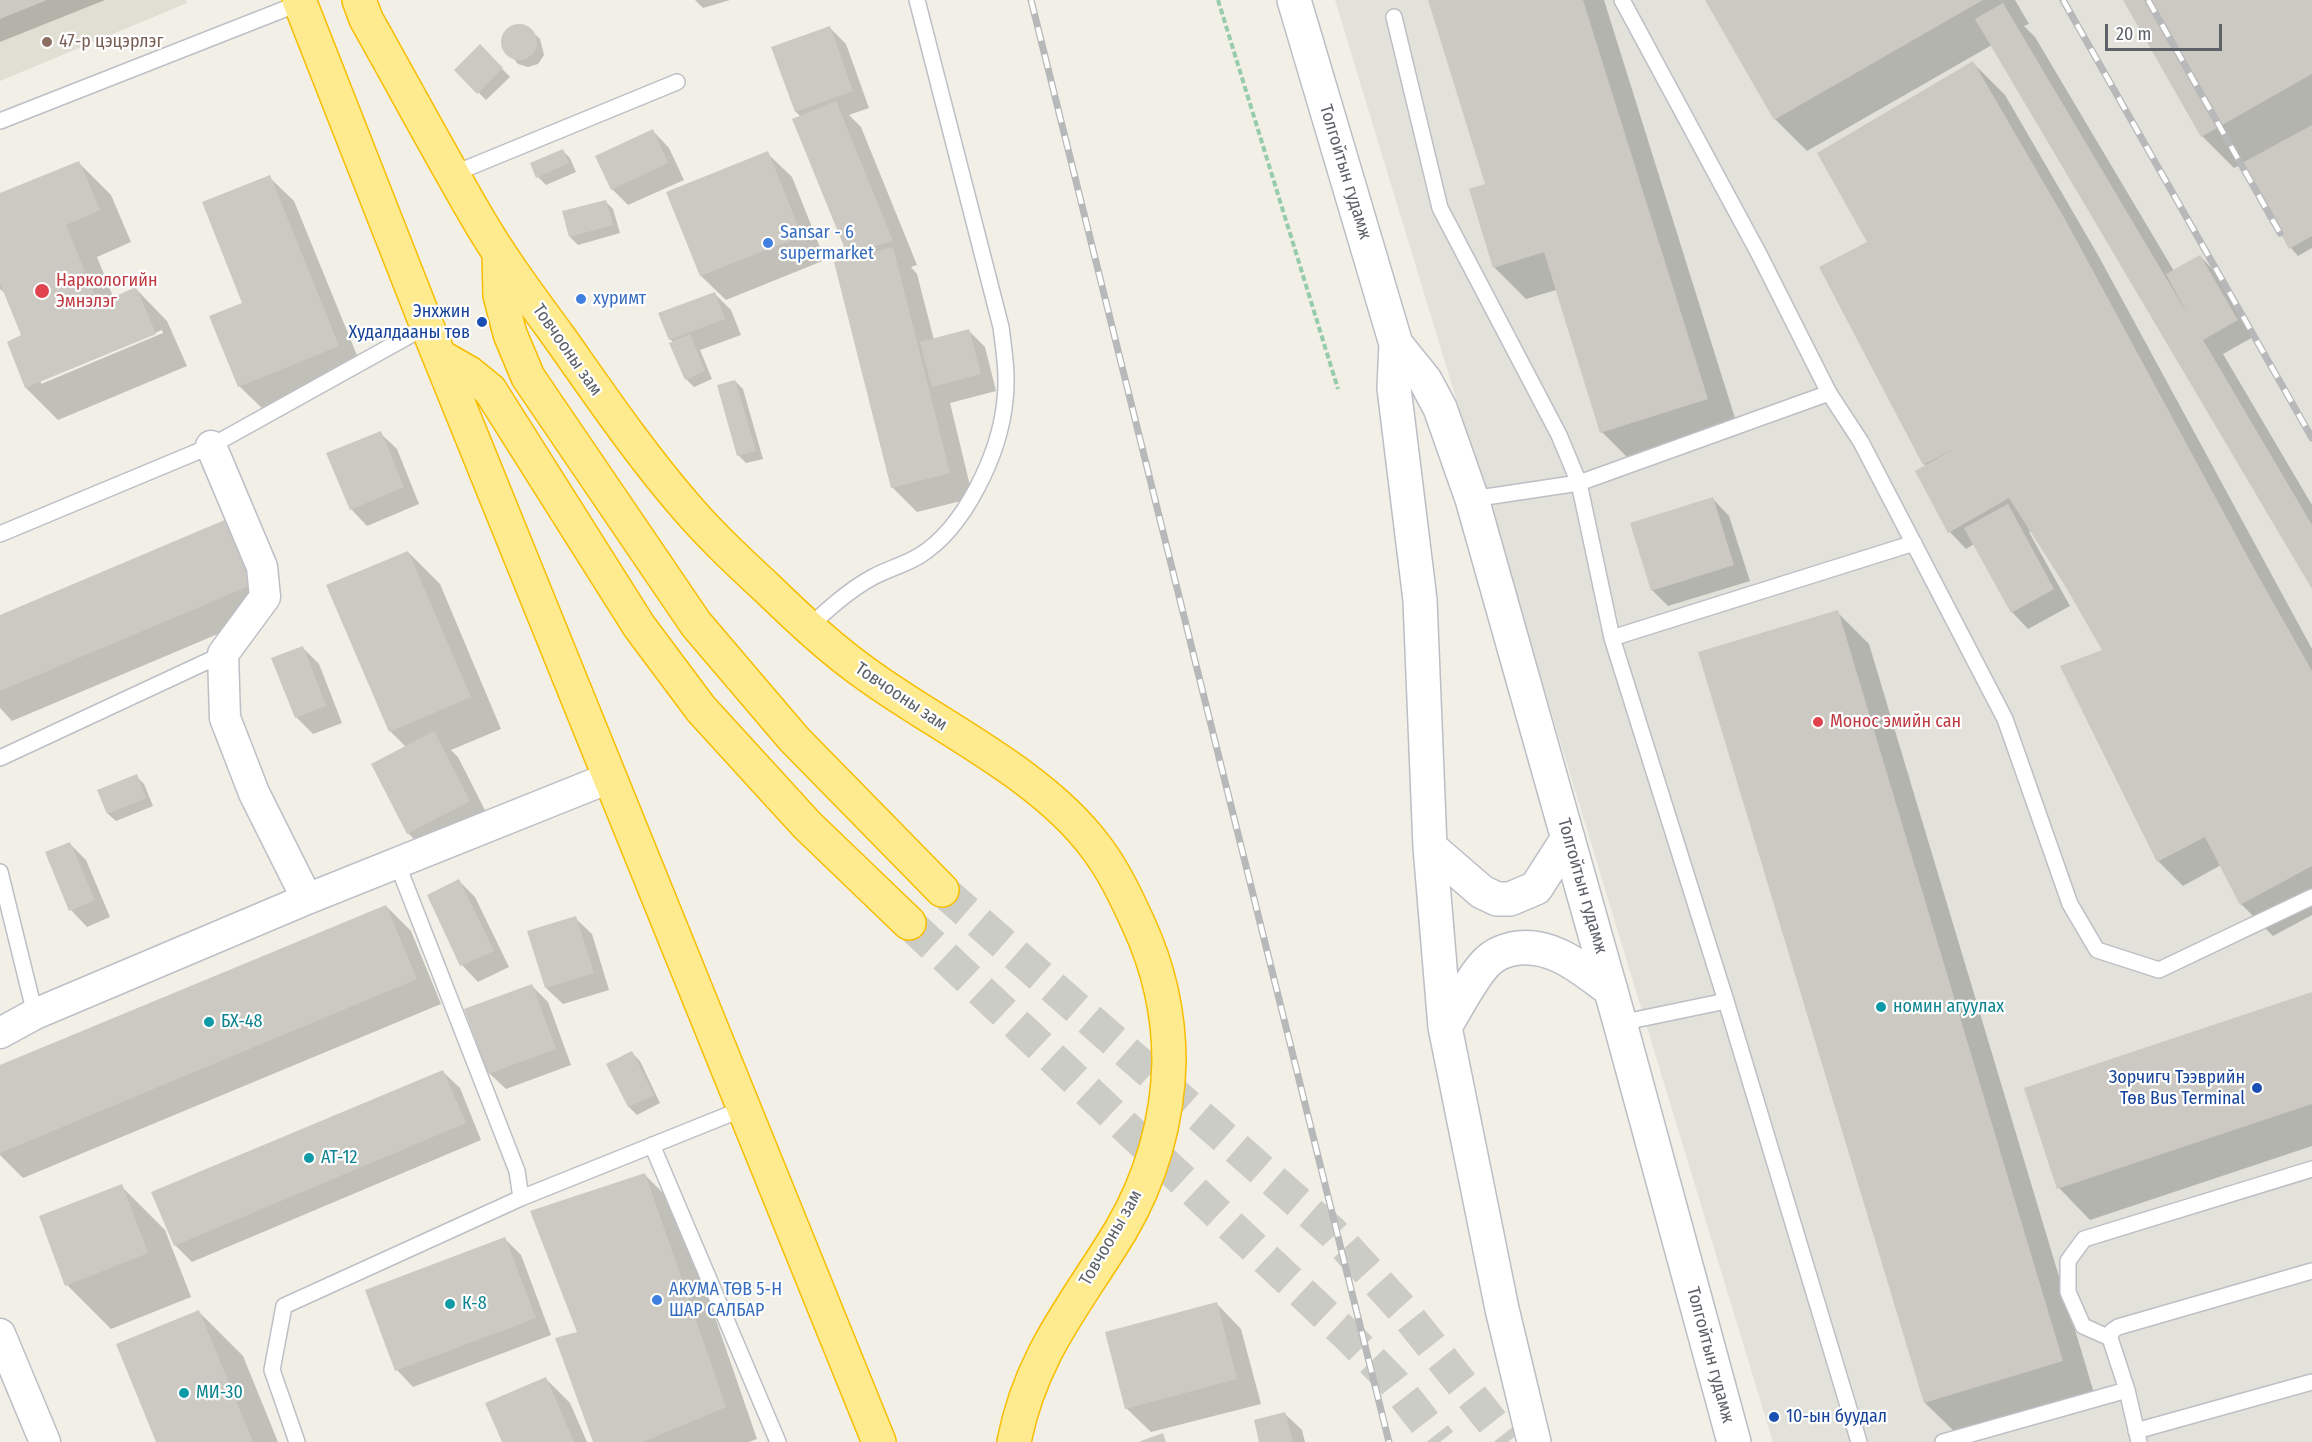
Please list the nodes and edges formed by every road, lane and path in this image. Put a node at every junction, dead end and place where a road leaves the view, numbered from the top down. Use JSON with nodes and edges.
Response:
{"nodes":[{"id":1,"x":359,"y":0,"type":"edge"},
{"id":2,"x":917,"y":0,"type":"edge"},
{"id":3,"x":1218,"y":0,"type":"edge"},
{"id":4,"x":1294,"y":0,"type":"edge"},
{"id":5,"x":1622,"y":0,"type":"edge"},
{"id":6,"x":299,"y":1,"type":"edge"},
{"id":7,"x":1394,"y":17,"type":"dead end"},
{"id":8,"x":677,"y":82,"type":"dead end"},
{"id":9,"x":0,"y":121,"type":"edge"},
{"id":10,"x":453,"y":174,"type":"junction"},
{"id":11,"x":499,"y":253,"type":"junction"},
{"id":12,"x":427,"y":326,"type":"junction"},
{"id":13,"x":1396,"y":344,"type":"junction"},
{"id":14,"x":441,"y":357,"type":"junction"},
{"id":15,"x":1338,"y":389,"type":"dead end"},
{"id":16,"x":1829,"y":393,"type":"junction"},
{"id":17,"x":211,"y":446,"type":"junction"},
{"id":18,"x":1579,"y":483,"type":"junction"},
{"id":19,"x":1472,"y":499,"type":"junction"},
{"id":20,"x":0,"y":534,"type":"edge"},
{"id":21,"x":1914,"y":543,"type":"junction"},
{"id":22,"x":808,"y":628,"type":"junction"},
{"id":23,"x":1612,"y":638,"type":"junction"},
{"id":24,"x":223,"y":654,"type":"junction"},
{"id":25,"x":0,"y":758,"type":"edge"},
{"id":26,"x":609,"y":778,"type":"junction"},
{"id":27,"x":1568,"y":838,"type":"junction"},
{"id":28,"x":1430,"y":847,"type":"junction"},
{"id":29,"x":397,"y":863,"type":"junction"},
{"id":30,"x":0,"y":872,"type":"edge"},
{"id":31,"x":942,"y":890,"type":"tunnel mouth"},
{"id":32,"x":2312,"y":897,"type":"edge"},
{"id":33,"x":307,"y":899,"type":"junction"},
{"id":34,"x":909,"y":923,"type":"tunnel mouth"},
{"id":35,"x":1611,"y":990,"type":"junction"},
{"id":36,"x":1726,"y":1001,"type":"junction"},
{"id":37,"x":35,"y":1014,"type":"junction"},
{"id":38,"x":1620,"y":1023,"type":"junction"},
{"id":39,"x":1445,"y":1027,"type":"junction"},
{"id":40,"x":0,"y":1033,"type":"edge"},
{"id":41,"x":745,"y":1108,"type":"junction"},
{"id":42,"x":652,"y":1145,"type":"junction"},
{"id":43,"x":2312,"y":1169,"type":"edge"},
{"id":44,"x":521,"y":1198,"type":"junction"},
{"id":45,"x":2312,"y":1270,"type":"edge"},
{"id":46,"x":0,"y":1334,"type":"edge"},
{"id":47,"x":2110,"y":1338,"type":"junction"},
{"id":48,"x":2312,"y":1382,"type":"edge"},
{"id":49,"x":2127,"y":1390,"type":"junction"},
{"id":50,"x":2137,"y":1436,"type":"edge"},
{"id":51,"x":45,"y":1442,"type":"edge"},
{"id":52,"x":297,"y":1442,"type":"edge"},
{"id":53,"x":777,"y":1442,"type":"edge"},
{"id":54,"x":879,"y":1442,"type":"edge"},
{"id":55,"x":1014,"y":1442,"type":"edge"},
{"id":56,"x":1534,"y":1442,"type":"edge"},
{"id":57,"x":1734,"y":1442,"type":"edge"},
{"id":58,"x":1859,"y":1442,"type":"edge"},
{"id":59,"x":1943,"y":1442,"type":"edge"}],
"edges":[{"from":1,"to":10,"type":"highway","name":"Товчооны зам"},
{"from":2,"to":22,"type":"lane"},
{"from":3,"to":15,"type":"path"},
{"from":4,"to":13,"type":"main road","name":"Толгойтын гудамж"},
{"from":5,"to":16,"type":"lane"},
{"from":6,"to":9,"type":"lane"},
{"from":6,"to":12,"type":"highway"},
{"from":7,"to":18,"type":"lane"},
{"from":8,"to":10,"type":"lane"},
{"from":10,"to":11,"type":"highway","name":"Товчооны зам"},
{"from":11,"to":22,"type":"highway","name":"Товчооны зам"},
{"from":11,"to":31,"type":"highway"},
{"from":12,"to":14,"type":"highway"},
{"from":12,"to":17,"type":"lane"},
{"from":13,"to":19,"type":"main road","name":"Толгойтын гудамж"},
{"from":13,"to":28,"type":"main road","name":"Толгойтын гудамж"},
{"from":14,"to":26,"type":"highway"},
{"from":14,"to":34,"type":"highway"},
{"from":16,"to":18,"type":"lane"},
{"from":16,"to":21,"type":"lane"},
{"from":17,"to":20,"type":"lane"},
{"from":17,"to":24,"type":"street"},
{"from":18,"to":19,"type":"lane"},
{"from":18,"to":23,"type":"lane"},
{"from":19,"to":27,"type":"main road","name":"Толгойтын гудамж"},
{"from":21,"to":23,"type":"lane"},
{"from":21,"to":32,"type":"lane"},
{"from":22,"to":55,"type":"highway","name":"Товчооны зам"},
{"from":23,"to":36,"type":"lane"},
{"from":24,"to":25,"type":"lane"},
{"from":24,"to":33,"type":"street"},
{"from":26,"to":29,"type":"street"},
{"from":26,"to":41,"type":"highway"},
{"from":27,"to":28,"type":"main road"},
{"from":27,"to":35,"type":"main road","name":"Толгойтын гудамж"},
{"from":28,"to":39,"type":"main road","name":"Толгойтын гудамж"},
{"from":29,"to":33,"type":"street"},
{"from":29,"to":44,"type":"lane"},
{"from":30,"to":37,"type":"lane"},
{"from":33,"to":37,"type":"street"},
{"from":35,"to":38,"type":"main road","name":"Толгойтын гудамж"},
{"from":35,"to":39,"type":"main road"},
{"from":36,"to":38,"type":"lane"},
{"from":36,"to":58,"type":"lane"},
{"from":37,"to":40,"type":"street"},
{"from":38,"to":57,"type":"main road","name":"Толгойтын гудамж"},
{"from":39,"to":56,"type":"main road","name":"Толгойтын гудамж"},
{"from":41,"to":42,"type":"lane"},
{"from":41,"to":54,"type":"highway"},
{"from":42,"to":44,"type":"lane"},
{"from":42,"to":53,"type":"lane"},
{"from":43,"to":47,"type":"lane"},
{"from":44,"to":52,"type":"lane"},
{"from":45,"to":47,"type":"lane"},
{"from":46,"to":51,"type":"street"},
{"from":47,"to":49,"type":"lane"},
{"from":48,"to":50,"type":"lane"},
{"from":49,"to":50,"type":"lane"},
{"from":49,"to":59,"type":"lane"}]}
